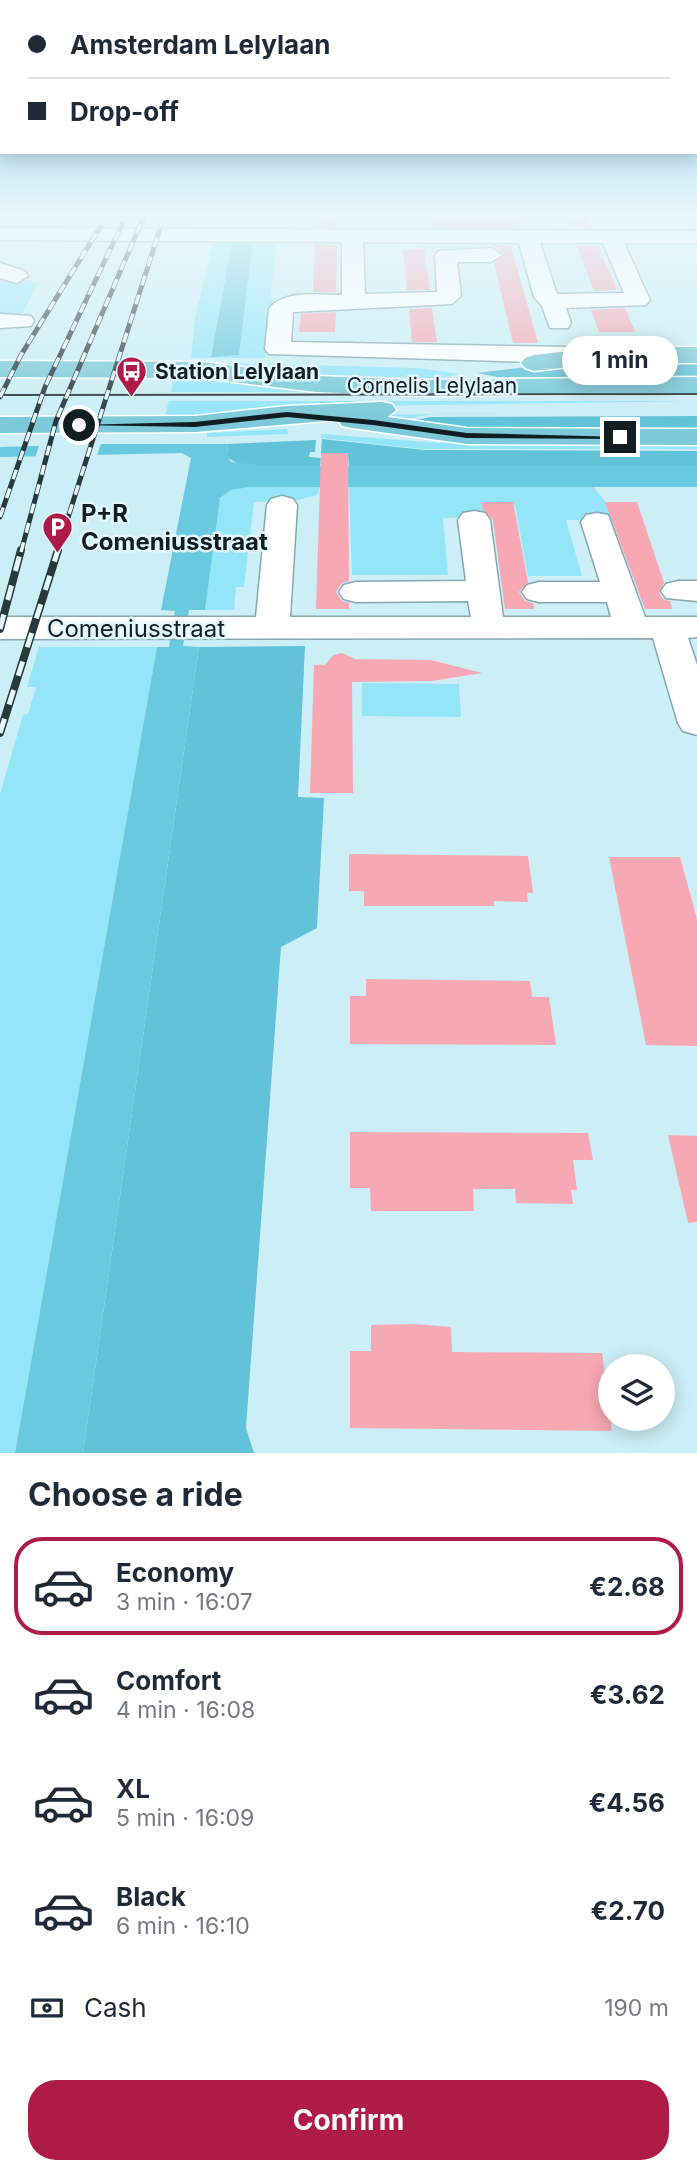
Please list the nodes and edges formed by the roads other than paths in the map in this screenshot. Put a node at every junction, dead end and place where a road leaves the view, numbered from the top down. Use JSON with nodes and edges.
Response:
{"nodes":[{"id":1,"x":353,"y":284,"type":"edge"},
{"id":2,"x":448,"y":284,"type":"edge"},
{"id":3,"x":543,"y":284,"type":"edge"},
{"id":4,"x":631,"y":284,"type":"edge"},
{"id":5,"x":354,"y":301,"type":"junction"},
{"id":6,"x":549,"y":301,"type":"junction"},
{"id":7,"x":697,"y":355,"type":"edge"},
{"id":8,"x":574,"y":356,"type":"junction"},
{"id":9,"x":0,"y":369,"type":"edge"},
{"id":10,"x":697,"y":385,"type":"edge"},
{"id":11,"x":380,"y":386,"type":"junction"},
{"id":12,"x":697,"y":407,"type":"edge"},
{"id":13,"x":287,"y":414,"type":"junction"},
{"id":14,"x":0,"y":425,"type":"edge"},
{"id":15,"x":697,"y":437,"type":"edge"},
{"id":16,"x":282,"y":505,"type":"dead end"},
{"id":17,"x":474,"y":520,"type":"dead end"},
{"id":18,"x":597,"y":522,"type":"dead end"},
{"id":19,"x":485,"y":591,"type":"junction"},
{"id":20,"x":356,"y":592,"type":"dead end"},
{"id":21,"x":539,"y":592,"type":"dead end"},
{"id":22,"x":622,"y":592,"type":"junction"},
{"id":23,"x":631,"y":627,"type":"junction"},
{"id":24,"x":682,"y":627,"type":"edge"},
{"id":25,"x":0,"y":628,"type":"edge"},
{"id":26,"x":272,"y":628,"type":"junction"},
{"id":27,"x":488,"y":628,"type":"junction"},
{"id":28,"x":697,"y":723,"type":"edge"}],
"edges":[{"from":1,"to":5,"type":"street"},
{"from":2,"to":5,"type":"street"},
{"from":3,"to":6,"type":"street"},
{"from":4,"to":6,"type":"street"},
{"from":5,"to":8,"type":"street","name":"Cornelis Lelylaan"},
{"from":6,"to":8,"type":"street"},
{"from":7,"to":8,"type":"main road","name":"Cornelis Lelylaan"},
{"from":8,"to":11,"type":"main road"},
{"from":9,"to":11,"type":"main road","name":"Cornelis Lelylaan"},
{"from":10,"to":11,"type":"main road","name":"Cornelis Lelylaan"},
{"from":12,"to":13,"type":"main road","name":"Cornelis Lelylaan"},
{"from":13,"to":14,"type":"main road","name":"Cornelis Lelylaan"},
{"from":13,"to":15,"type":"main road"},
{"from":16,"to":26,"type":"street"},
{"from":17,"to":19,"type":"street"},
{"from":18,"to":22,"type":"street"},
{"from":19,"to":20,"type":"street"},
{"from":19,"to":27,"type":"street"},
{"from":21,"to":22,"type":"street"},
{"from":22,"to":23,"type":"street"},
{"from":23,"to":24,"type":"street","name":"Comeniusstraat"},
{"from":23,"to":27,"type":"street","name":"Comeniusstraat"},
{"from":24,"to":28,"type":"street"},
{"from":25,"to":26,"type":"street","name":"Comeniusstraat"},
{"from":26,"to":27,"type":"street","name":"Comeniusstraat"}]}
